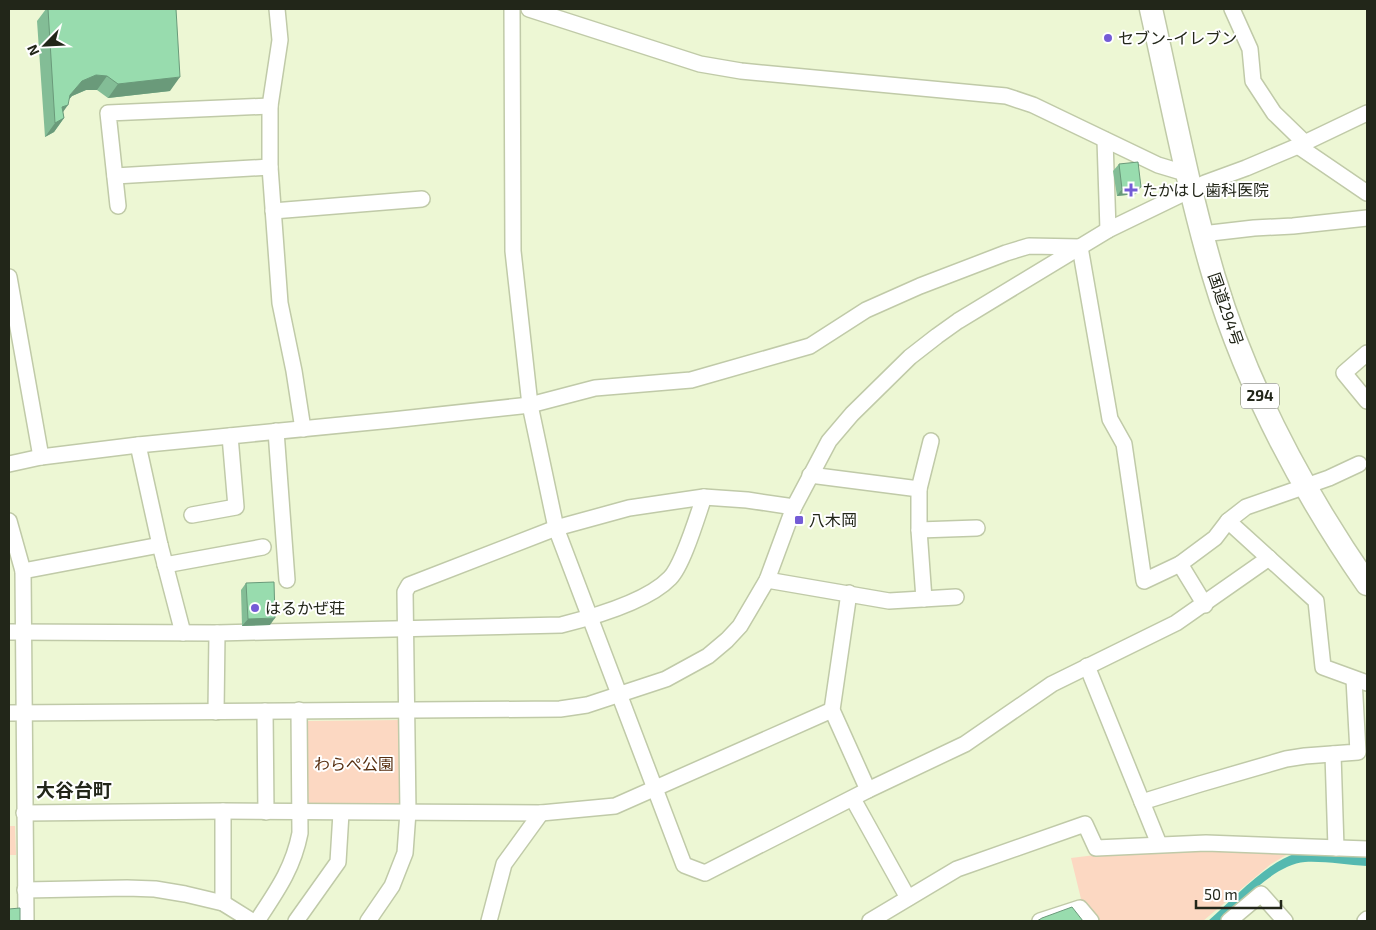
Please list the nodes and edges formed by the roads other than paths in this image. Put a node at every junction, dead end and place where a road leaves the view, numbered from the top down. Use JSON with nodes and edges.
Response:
{"nodes":[{"id":1,"x":276,"y":9,"type":"edge"},
{"id":2,"x":512,"y":9,"type":"edge"},
{"id":3,"x":529,"y":9,"type":"edge"},
{"id":4,"x":1151,"y":9,"type":"edge"},
{"id":5,"x":1165,"y":9,"type":"edge"},
{"id":6,"x":1232,"y":9,"type":"edge"},
{"id":7,"x":270,"y":106,"type":"junction"},
{"id":8,"x":1367,"y":113,"type":"edge"},
{"id":9,"x":1105,"y":140,"type":"junction"},
{"id":10,"x":1302,"y":145,"type":"junction"},
{"id":11,"x":270,"y":167,"type":"junction"},
{"id":12,"x":115,"y":176,"type":"junction"},
{"id":13,"x":1194,"y":181,"type":"junction"},
{"id":14,"x":1367,"y":193,"type":"edge"},
{"id":15,"x":422,"y":199,"type":"dead end"},
{"id":16,"x":118,"y":206,"type":"dead end"},
{"id":17,"x":273,"y":211,"type":"junction"},
{"id":18,"x":1367,"y":218,"type":"edge"},
{"id":19,"x":1108,"y":230,"type":"junction"},
{"id":20,"x":1208,"y":233,"type":"junction"},
{"id":21,"x":1080,"y":247,"type":"junction"},
{"id":22,"x":9,"y":277,"type":"edge"},
{"id":23,"x":1367,"y":353,"type":"edge"},
{"id":24,"x":1367,"y":401,"type":"edge"},
{"id":25,"x":530,"y":405,"type":"junction"},
{"id":26,"x":303,"y":429,"type":"junction"},
{"id":27,"x":276,"y":431,"type":"junction"},
{"id":28,"x":230,"y":436,"type":"junction"},
{"id":29,"x":931,"y":441,"type":"dead end"},
{"id":30,"x":138,"y":445,"type":"junction"},
{"id":31,"x":41,"y":457,"type":"junction"},
{"id":32,"x":9,"y":464,"type":"edge"},
{"id":33,"x":1364,"y":466,"type":"edge"},
{"id":34,"x":810,"y":475,"type":"junction"},
{"id":35,"x":1311,"y":485,"type":"junction"},
{"id":36,"x":919,"y":489,"type":"junction"},
{"id":37,"x":704,"y":497,"type":"junction"},
{"id":38,"x":794,"y":507,"type":"junction"},
{"id":39,"x":192,"y":515,"type":"dead end"},
{"id":40,"x":9,"y":521,"type":"edge"},
{"id":41,"x":1228,"y":521,"type":"junction"},
{"id":42,"x":556,"y":528,"type":"junction"},
{"id":43,"x":977,"y":528,"type":"dead end"},
{"id":44,"x":919,"y":530,"type":"junction"},
{"id":45,"x":160,"y":545,"type":"junction"},
{"id":46,"x":263,"y":547,"type":"dead end"},
{"id":47,"x":1269,"y":558,"type":"junction"},
{"id":48,"x":1367,"y":560,"type":"edge"},
{"id":49,"x":1180,"y":564,"type":"junction"},
{"id":50,"x":166,"y":565,"type":"junction"},
{"id":51,"x":23,"y":571,"type":"junction"},
{"id":52,"x":287,"y":580,"type":"dead end"},
{"id":53,"x":766,"y":580,"type":"junction"},
{"id":54,"x":1367,"y":584,"type":"edge"},
{"id":55,"x":848,"y":593,"type":"junction"},
{"id":56,"x":956,"y":597,"type":"dead end"},
{"id":57,"x":924,"y":599,"type":"junction"},
{"id":58,"x":1205,"y":604,"type":"junction"},
{"id":59,"x":590,"y":618,"type":"junction"},
{"id":60,"x":406,"y":628,"type":"junction"},
{"id":61,"x":16,"y":632,"type":"edge"},
{"id":62,"x":183,"y":633,"type":"junction"},
{"id":63,"x":217,"y":633,"type":"junction"},
{"id":64,"x":1087,"y":666,"type":"junction"},
{"id":65,"x":1361,"y":681,"type":"edge"},
{"id":66,"x":620,"y":695,"type":"junction"},
{"id":67,"x":299,"y":710,"type":"junction"},
{"id":68,"x":832,"y":710,"type":"junction"},
{"id":69,"x":265,"y":711,"type":"junction"},
{"id":70,"x":216,"y":712,"type":"junction"},
{"id":71,"x":406,"y":712,"type":"junction"},
{"id":72,"x":16,"y":713,"type":"edge"},
{"id":73,"x":1333,"y":754,"type":"junction"},
{"id":74,"x":16,"y":784,"type":"edge"},
{"id":75,"x":655,"y":790,"type":"junction"},
{"id":76,"x":868,"y":790,"type":"junction"},
{"id":77,"x":853,"y":799,"type":"junction"},
{"id":78,"x":1142,"y":802,"type":"junction"},
{"id":79,"x":223,"y":811,"type":"junction"},
{"id":80,"x":24,"y":812,"type":"junction"},
{"id":81,"x":266,"y":812,"type":"junction"},
{"id":82,"x":300,"y":812,"type":"junction"},
{"id":83,"x":408,"y":812,"type":"junction"},
{"id":84,"x":341,"y":813,"type":"junction"},
{"id":85,"x":541,"y":813,"type":"junction"},
{"id":86,"x":1159,"y":844,"type":"junction"},
{"id":87,"x":1336,"y":848,"type":"junction"},
{"id":88,"x":1367,"y":849,"type":"edge"},
{"id":89,"x":25,"y":890,"type":"junction"},
{"id":90,"x":908,"y":898,"type":"junction"},
{"id":91,"x":223,"y":903,"type":"junction"},
{"id":92,"x":26,"y":921,"type":"edge"},
{"id":93,"x":252,"y":921,"type":"edge"},
{"id":94,"x":256,"y":921,"type":"edge"},
{"id":95,"x":296,"y":921,"type":"edge"},
{"id":96,"x":368,"y":921,"type":"edge"},
{"id":97,"x":489,"y":921,"type":"edge"},
{"id":98,"x":870,"y":921,"type":"edge"},
{"id":99,"x":1040,"y":921,"type":"edge"},
{"id":100,"x":1091,"y":921,"type":"edge"},
{"id":101,"x":1229,"y":921,"type":"edge"},
{"id":102,"x":1285,"y":921,"type":"edge"}],
"edges":[{"from":1,"to":7,"type":"street"},
{"from":2,"to":25,"type":"street"},
{"from":3,"to":9,"type":"street"},
{"from":4,"to":13,"type":"highway","name":"国道294号","number":"294"},
{"from":5,"to":13,"type":"highway","name":"国道294号","number":"294"},
{"from":6,"to":10,"type":"street"},
{"from":7,"to":11,"type":"street"},
{"from":7,"to":12,"type":"street"},
{"from":8,"to":10,"type":"street"},
{"from":9,"to":13,"type":"street"},
{"from":9,"to":19,"type":"street"},
{"from":10,"to":13,"type":"street"},
{"from":10,"to":14,"type":"street"},
{"from":11,"to":12,"type":"street"},
{"from":11,"to":17,"type":"street"},
{"from":12,"to":16,"type":"street"},
{"from":13,"to":19,"type":"street"},
{"from":13,"to":20,"type":"highway","name":"国道294号","number":"294"},
{"from":15,"to":17,"type":"street"},
{"from":17,"to":26,"type":"street"},
{"from":18,"to":20,"type":"street"},
{"from":19,"to":21,"type":"street"},
{"from":20,"to":35,"type":"highway","name":"国道294号","number":"294"},
{"from":21,"to":25,"type":"street"},
{"from":21,"to":34,"type":"street"},
{"from":21,"to":49,"type":"street"},
{"from":22,"to":31,"type":"street"},
{"from":23,"to":24,"type":"street"},
{"from":25,"to":26,"type":"street"},
{"from":25,"to":42,"type":"street"},
{"from":26,"to":27,"type":"street"},
{"from":27,"to":28,"type":"street"},
{"from":27,"to":52,"type":"street"},
{"from":28,"to":30,"type":"street"},
{"from":28,"to":39,"type":"street"},
{"from":29,"to":36,"type":"street"},
{"from":30,"to":31,"type":"street"},
{"from":30,"to":45,"type":"street"},
{"from":31,"to":32,"type":"street"},
{"from":33,"to":35,"type":"street"},
{"from":34,"to":36,"type":"street"},
{"from":34,"to":38,"type":"street"},
{"from":35,"to":41,"type":"street"},
{"from":35,"to":48,"type":"highway","name":"国道294号","number":"294"},
{"from":35,"to":54,"type":"highway","name":"国道294号","number":"294"},
{"from":36,"to":44,"type":"street"},
{"from":37,"to":38,"type":"street"},
{"from":37,"to":42,"type":"street"},
{"from":37,"to":59,"type":"street"},
{"from":38,"to":53,"type":"street"},
{"from":40,"to":51,"type":"street"},
{"from":41,"to":47,"type":"street"},
{"from":41,"to":49,"type":"street"},
{"from":42,"to":59,"type":"street"},
{"from":42,"to":60,"type":"street"},
{"from":43,"to":44,"type":"street"},
{"from":44,"to":57,"type":"street"},
{"from":45,"to":50,"type":"street"},
{"from":45,"to":51,"type":"street"},
{"from":46,"to":50,"type":"street"},
{"from":47,"to":58,"type":"street"},
{"from":47,"to":65,"type":"street"},
{"from":49,"to":58,"type":"street"},
{"from":50,"to":62,"type":"street"},
{"from":51,"to":61,"type":"street"},
{"from":53,"to":55,"type":"street"},
{"from":53,"to":66,"type":"street"},
{"from":55,"to":57,"type":"street"},
{"from":55,"to":68,"type":"street"},
{"from":56,"to":57,"type":"street"},
{"from":58,"to":64,"type":"street"},
{"from":59,"to":60,"type":"street"},
{"from":59,"to":66,"type":"street"},
{"from":60,"to":63,"type":"street"},
{"from":60,"to":71,"type":"street"},
{"from":61,"to":62,"type":"street"},
{"from":61,"to":72,"type":"street"},
{"from":62,"to":63,"type":"street"},
{"from":63,"to":70,"type":"street"},
{"from":64,"to":76,"type":"street"},
{"from":64,"to":78,"type":"street"},
{"from":65,"to":73,"type":"street"},
{"from":66,"to":71,"type":"street"},
{"from":66,"to":75,"type":"street"},
{"from":67,"to":69,"type":"street"},
{"from":67,"to":71,"type":"street"},
{"from":67,"to":82,"type":"street"},
{"from":68,"to":75,"type":"street"},
{"from":68,"to":76,"type":"street"},
{"from":69,"to":70,"type":"street"},
{"from":69,"to":81,"type":"street"},
{"from":70,"to":72,"type":"street"},
{"from":71,"to":83,"type":"street"},
{"from":72,"to":74,"type":"street"},
{"from":73,"to":78,"type":"street"},
{"from":73,"to":87,"type":"street"},
{"from":74,"to":80,"type":"street"},
{"from":75,"to":77,"type":"street"},
{"from":75,"to":85,"type":"street"},
{"from":76,"to":77,"type":"street"},
{"from":77,"to":90,"type":"street"},
{"from":78,"to":86,"type":"street"},
{"from":79,"to":80,"type":"street"},
{"from":79,"to":81,"type":"street"},
{"from":79,"to":91,"type":"street"},
{"from":80,"to":89,"type":"street"},
{"from":81,"to":82,"type":"street"},
{"from":82,"to":84,"type":"street"},
{"from":82,"to":94,"type":"street"},
{"from":83,"to":84,"type":"street"},
{"from":83,"to":85,"type":"street"},
{"from":83,"to":96,"type":"street"},
{"from":84,"to":95,"type":"street"},
{"from":85,"to":97,"type":"street"},
{"from":86,"to":87,"type":"street"},
{"from":86,"to":90,"type":"street"},
{"from":87,"to":88,"type":"street"},
{"from":89,"to":91,"type":"street"},
{"from":89,"to":92,"type":"street"},
{"from":90,"to":98,"type":"street"},
{"from":91,"to":93,"type":"street"},
{"from":99,"to":100,"type":"street"},
{"from":101,"to":102,"type":"street"}]}
